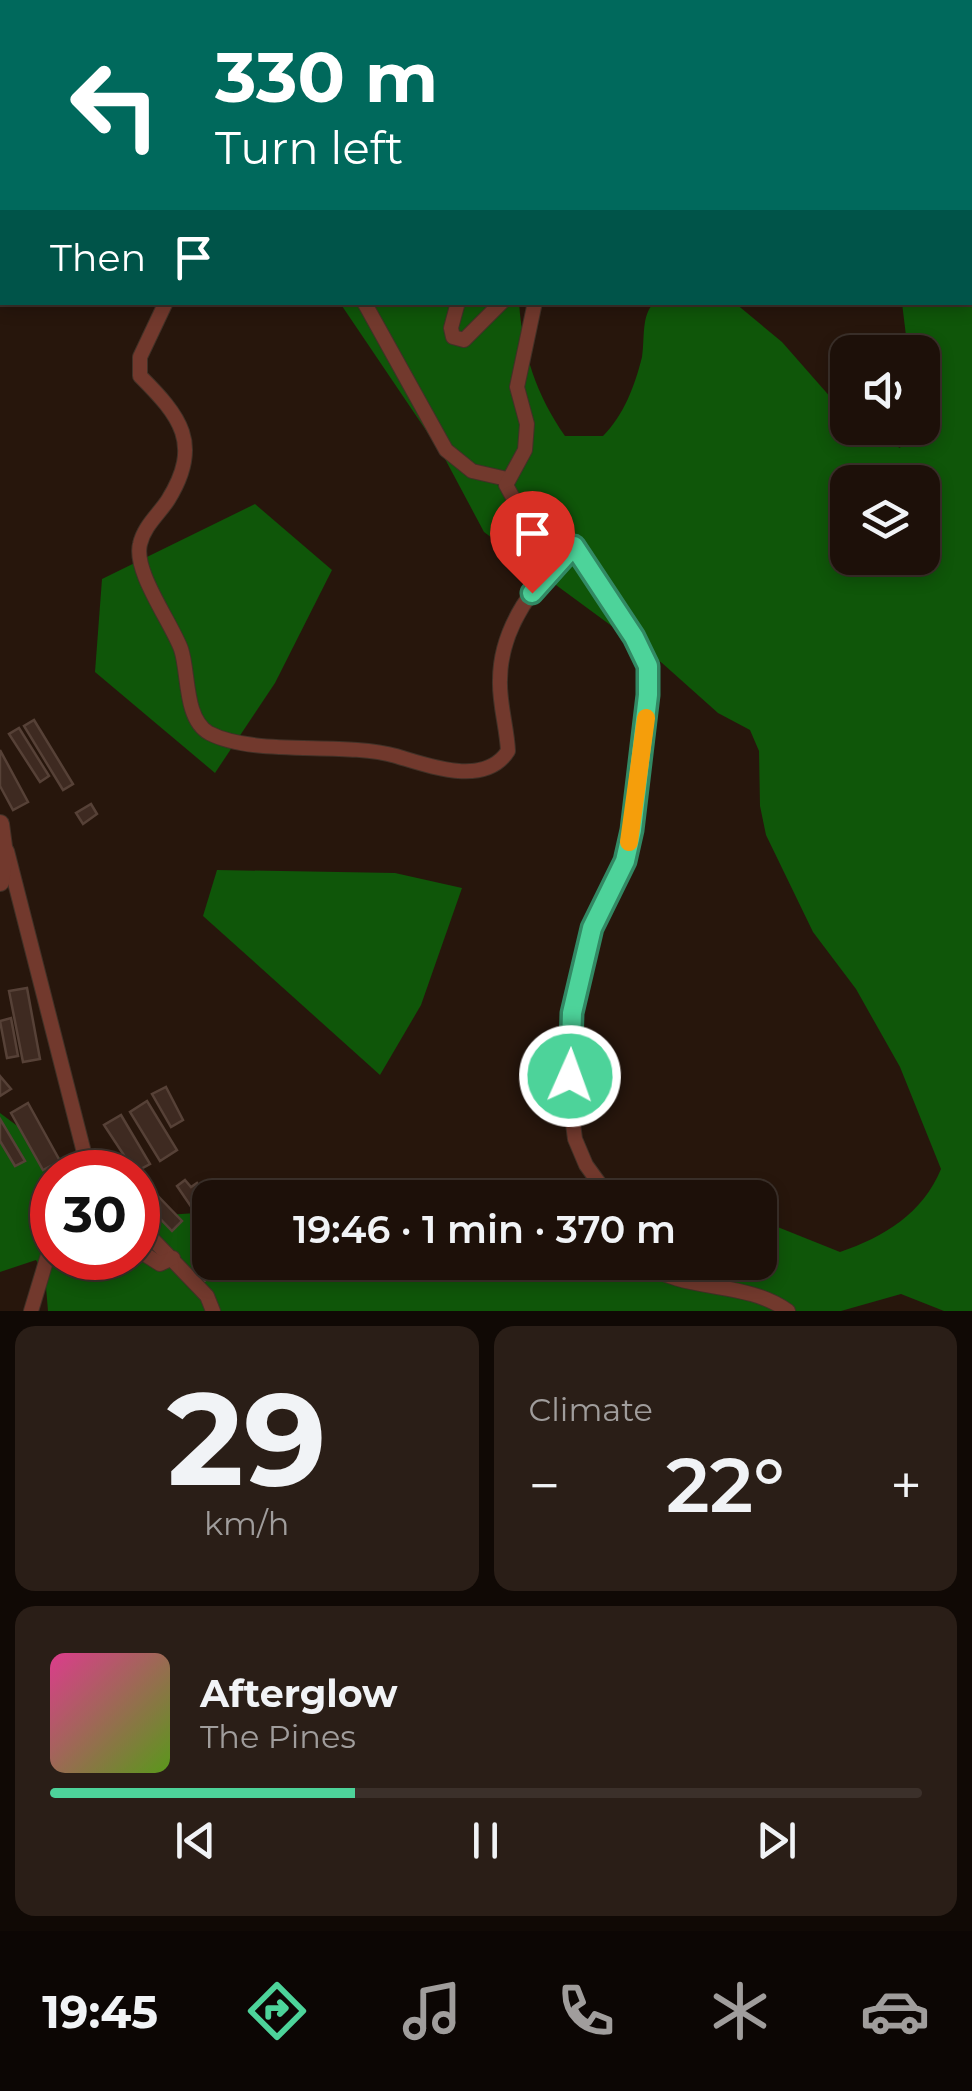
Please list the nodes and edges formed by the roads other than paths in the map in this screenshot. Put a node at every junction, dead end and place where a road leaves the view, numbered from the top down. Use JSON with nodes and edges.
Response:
{"nodes":[{"id":1,"x":165,"y":305,"type":"edge"},
{"id":2,"x":366,"y":305,"type":"edge"},
{"id":3,"x":457,"y":305,"type":"edge"},
{"id":4,"x":499,"y":305,"type":"edge"},
{"id":5,"x":534,"y":305,"type":"edge"},
{"id":6,"x":507,"y":479,"type":"junction"},
{"id":7,"x":574,"y":546,"type":"junction"},
{"id":8,"x":1,"y":830,"type":"edge"},
{"id":9,"x":0,"y":882,"type":"edge"},
{"id":10,"x":84,"y":1150,"type":"edge"},
{"id":11,"x":597,"y":1180,"type":"edge"},
{"id":12,"x":160,"y":1245,"type":"edge"},
{"id":13,"x":173,"y":1258,"type":"junction"},
{"id":14,"x":160,"y":1264,"type":"edge"},
{"id":15,"x":41,"y":1280,"type":"edge"},
{"id":16,"x":681,"y":1280,"type":"edge"},
{"id":17,"x":32,"y":1311,"type":"edge"},
{"id":18,"x":212,"y":1311,"type":"edge"},
{"id":19,"x":788,"y":1311,"type":"edge"}],
"edges":[{"from":1,"to":7,"type":"street"},
{"from":2,"to":6,"type":"street"},
{"from":3,"to":4,"type":"street"},
{"from":5,"to":6,"type":"street"},
{"from":6,"to":7,"type":"street"},
{"from":7,"to":11,"type":"street"},
{"from":8,"to":9,"type":"street"},
{"from":8,"to":10,"type":"street"},
{"from":12,"to":13,"type":"street"},
{"from":13,"to":14,"type":"street"},
{"from":13,"to":18,"type":"street"},
{"from":15,"to":17,"type":"street"},
{"from":16,"to":19,"type":"street"}]}
